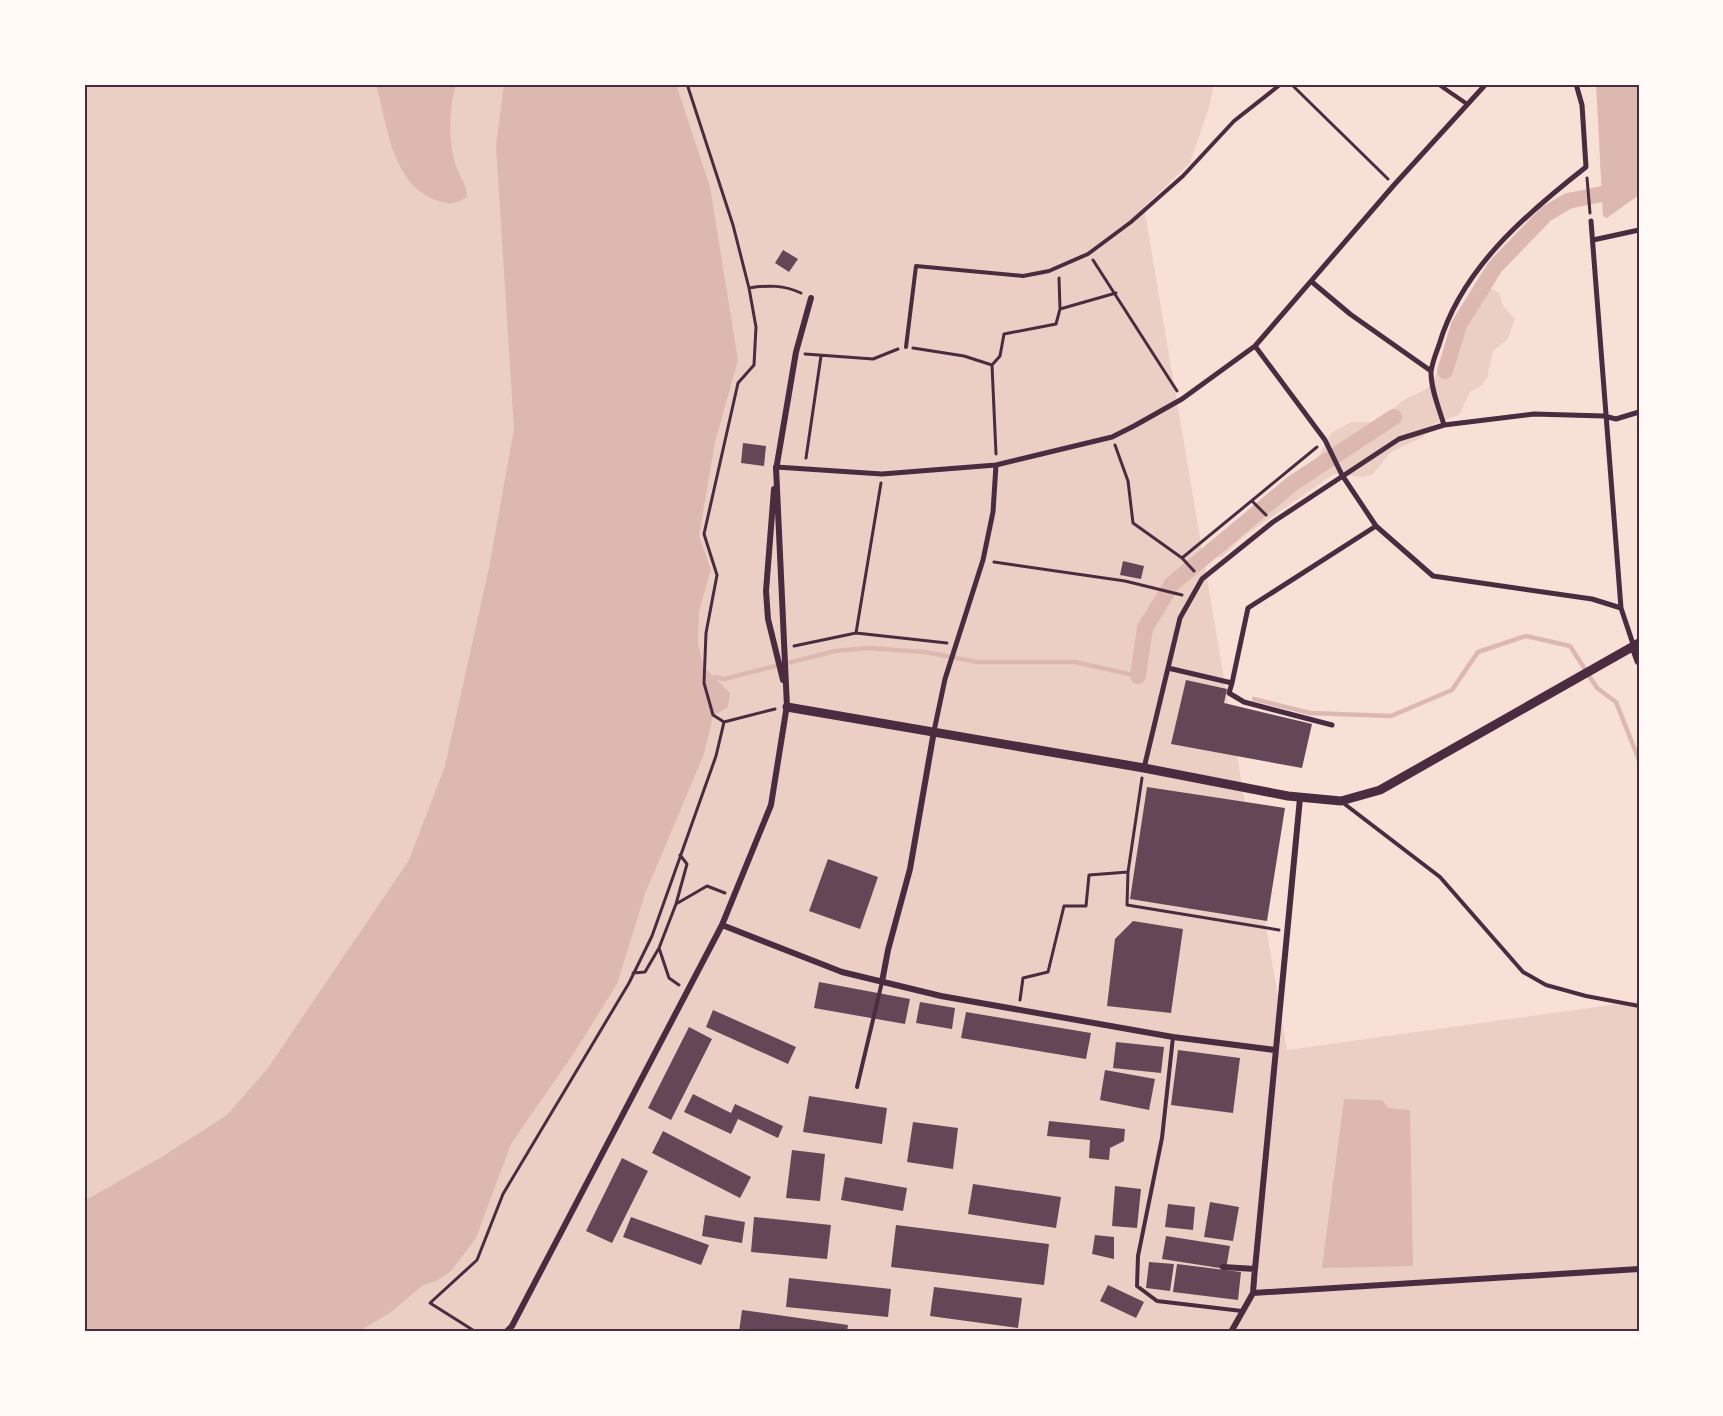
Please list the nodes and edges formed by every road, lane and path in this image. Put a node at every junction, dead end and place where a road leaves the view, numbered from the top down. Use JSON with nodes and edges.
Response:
{"nodes":[{"id":1,"x":687,"y":84,"type":"edge"},
{"id":2,"x":1281,"y":84,"type":"edge"},
{"id":3,"x":1291,"y":84,"type":"edge"},
{"id":4,"x":1438,"y":84,"type":"edge"},
{"id":5,"x":1486,"y":84,"type":"edge"},
{"id":6,"x":1576,"y":84,"type":"edge"},
{"id":7,"x":1467,"y":104,"type":"junction"},
{"id":8,"x":1394,"y":185,"type":"junction"},
{"id":9,"x":1588,"y":194,"type":"dead end"},
{"id":10,"x":1591,"y":221,"type":"joint"},
{"id":11,"x":1639,"y":230,"type":"edge"},
{"id":12,"x":1593,"y":240,"type":"junction"},
{"id":13,"x":1088,"y":254,"type":"junction"},
{"id":14,"x":1058,"y":267,"type":"junction"},
{"id":15,"x":1312,"y":282,"type":"junction"},
{"id":16,"x":749,"y":288,"type":"junction"},
{"id":17,"x":1116,"y":293,"type":"junction"},
{"id":18,"x":811,"y":298,"type":"joint"},
{"id":19,"x":1060,"y":309,"type":"junction"},
{"id":20,"x":1255,"y":346,"type":"junction"},
{"id":21,"x":906,"y":347,"type":"junction"},
{"id":22,"x":796,"y":352,"type":"junction"},
{"id":23,"x":821,"y":356,"type":"junction"},
{"id":24,"x":992,"y":365,"type":"junction"},
{"id":25,"x":1431,"y":370,"type":"junction"},
{"id":26,"x":1182,"y":399,"type":"junction"},
{"id":27,"x":1639,"y":412,"type":"edge"},
{"id":28,"x":1604,"y":416,"type":"junction"},
{"id":29,"x":1444,"y":425,"type":"junction"},
{"id":30,"x":1112,"y":437,"type":"junction"},
{"id":31,"x":1325,"y":440,"type":"junction"},
{"id":32,"x":996,"y":465,"type":"junction"},
{"id":33,"x":776,"y":467,"type":"junction"},
{"id":34,"x":804,"y":469,"type":"junction"},
{"id":35,"x":882,"y":474,"type":"junction"},
{"id":36,"x":1342,"y":475,"type":"junction"},
{"id":37,"x":1252,"y":501,"type":"junction"},
{"id":38,"x":1263,"y":512,"type":"dead end"},
{"id":39,"x":1376,"y":526,"type":"junction"},
{"id":40,"x":1182,"y":558,"type":"junction"},
{"id":41,"x":983,"y":560,"type":"junction"},
{"id":42,"x":1202,"y":579,"type":"junction"},
{"id":43,"x":1192,"y":597,"type":"junction"},
{"id":44,"x":1621,"y":608,"type":"junction"},
{"id":45,"x":856,"y":633,"type":"junction"},
{"id":46,"x":956,"y":645,"type":"junction"},
{"id":47,"x":1636,"y":645,"type":"edge"},
{"id":48,"x":774,"y":651,"type":"junction"},
{"id":49,"x":1639,"y":661,"type":"edge"},
{"id":50,"x":1167,"y":671,"type":"junction"},
{"id":51,"x":1232,"y":683,"type":"junction"},
{"id":52,"x":787,"y":707,"type":"junction"},
{"id":53,"x":724,"y":722,"type":"junction"},
{"id":54,"x":1332,"y":725,"type":"dead end"},
{"id":55,"x":934,"y":731,"type":"junction"},
{"id":56,"x":1144,"y":768,"type":"junction"},
{"id":57,"x":1300,"y":798,"type":"junction"},
{"id":58,"x":1341,"y":801,"type":"junction"},
{"id":59,"x":680,"y":855,"type":"junction"},
{"id":60,"x":1128,"y":872,"type":"junction"},
{"id":61,"x":734,"y":897,"type":"junction"},
{"id":62,"x":676,"y":904,"type":"junction"},
{"id":63,"x":722,"y":925,"type":"junction"},
{"id":64,"x":1286,"y":932,"type":"junction"},
{"id":65,"x":659,"y":948,"type":"junction"},
{"id":66,"x":633,"y":974,"type":"junction"},
{"id":67,"x":882,"y":982,"type":"junction"},
{"id":68,"x":687,"y":992,"type":"junction"},
{"id":69,"x":1639,"y":1005,"type":"edge"},
{"id":70,"x":1019,"y":1011,"type":"junction"},
{"id":71,"x":1173,"y":1036,"type":"junction"},
{"id":72,"x":1275,"y":1050,"type":"junction"},
{"id":73,"x":857,"y":1087,"type":"dead end"},
{"id":74,"x":1223,"y":1267,"type":"dead end"},
{"id":75,"x":1255,"y":1269,"type":"junction"},
{"id":76,"x":1639,"y":1269,"type":"edge"},
{"id":77,"x":1253,"y":1293,"type":"junction"},
{"id":78,"x":1242,"y":1311,"type":"junction"},
{"id":79,"x":476,"y":1332,"type":"edge"},
{"id":80,"x":506,"y":1332,"type":"edge"},
{"id":81,"x":1230,"y":1332,"type":"edge"}],
"edges":[{"from":1,"to":16,"type":"path"},
{"from":2,"to":13,"type":"lane"},
{"from":3,"to":8,"type":"path"},
{"from":4,"to":7,"type":"lane"},
{"from":5,"to":7,"type":"street"},
{"from":6,"to":25,"type":"street"},
{"from":7,"to":8,"type":"street"},
{"from":8,"to":15,"type":"street"},
{"from":9,"to":10,"type":"path"},
{"from":10,"to":12,"type":"street"},
{"from":11,"to":12,"type":"street"},
{"from":12,"to":28,"type":"street"},
{"from":13,"to":14,"type":"lane"},
{"from":13,"to":17,"type":"path"},
{"from":14,"to":19,"type":"path"},
{"from":14,"to":21,"type":"lane"},
{"from":15,"to":20,"type":"street"},
{"from":15,"to":25,"type":"street"},
{"from":16,"to":18,"type":"path"},
{"from":16,"to":53,"type":"path"},
{"from":17,"to":19,"type":"path"},
{"from":17,"to":26,"type":"path"},
{"from":18,"to":22,"type":"street"},
{"from":19,"to":24,"type":"path"},
{"from":20,"to":26,"type":"street"},
{"from":20,"to":31,"type":"street"},
{"from":21,"to":23,"type":"path"},
{"from":21,"to":24,"type":"path"},
{"from":22,"to":23,"type":"path"},
{"from":22,"to":33,"type":"street"},
{"from":23,"to":34,"type":"path"},
{"from":24,"to":32,"type":"path"},
{"from":25,"to":29,"type":"street"},
{"from":26,"to":30,"type":"street"},
{"from":27,"to":28,"type":"street"},
{"from":28,"to":29,"type":"street"},
{"from":28,"to":44,"type":"street"},
{"from":29,"to":36,"type":"street"},
{"from":30,"to":32,"type":"street"},
{"from":30,"to":40,"type":"path"},
{"from":31,"to":36,"type":"street"},
{"from":31,"to":37,"type":"path"},
{"from":32,"to":35,"type":"street"},
{"from":32,"to":41,"type":"street"},
{"from":33,"to":34,"type":"street"},
{"from":33,"to":48,"type":"street"},
{"from":33,"to":52,"type":"street"},
{"from":34,"to":35,"type":"street"},
{"from":35,"to":45,"type":"path"},
{"from":36,"to":39,"type":"street"},
{"from":36,"to":42,"type":"street"},
{"from":37,"to":38,"type":"path"},
{"from":37,"to":40,"type":"path"},
{"from":39,"to":44,"type":"street"},
{"from":39,"to":51,"type":"street"},
{"from":40,"to":42,"type":"path"},
{"from":41,"to":43,"type":"path"},
{"from":41,"to":46,"type":"street"},
{"from":42,"to":43,"type":"street"},
{"from":43,"to":50,"type":"street"},
{"from":44,"to":47,"type":"street"},
{"from":45,"to":46,"type":"path"},
{"from":45,"to":48,"type":"path"},
{"from":46,"to":55,"type":"street"},
{"from":47,"to":49,"type":"street"},
{"from":47,"to":58,"type":"street"},
{"from":48,"to":52,"type":"street"},
{"from":50,"to":51,"type":"street"},
{"from":50,"to":56,"type":"street"},
{"from":51,"to":54,"type":"street"},
{"from":52,"to":53,"type":"path"},
{"from":52,"to":55,"type":"street"},
{"from":52,"to":57,"type":"street"},
{"from":52,"to":61,"type":"street"},
{"from":53,"to":59,"type":"path"},
{"from":55,"to":56,"type":"street"},
{"from":55,"to":67,"type":"street"},
{"from":56,"to":57,"type":"street"},
{"from":56,"to":60,"type":"path"},
{"from":57,"to":58,"type":"street"},
{"from":57,"to":64,"type":"street"},
{"from":57,"to":75,"type":"street"},
{"from":58,"to":69,"type":"lane"},
{"from":59,"to":62,"type":"path"},
{"from":59,"to":66,"type":"path"},
{"from":60,"to":64,"type":"path"},
{"from":60,"to":70,"type":"path"},
{"from":61,"to":62,"type":"path"},
{"from":61,"to":63,"type":"street"},
{"from":62,"to":65,"type":"path"},
{"from":63,"to":67,"type":"street"},
{"from":63,"to":68,"type":"street"},
{"from":64,"to":72,"type":"street"},
{"from":65,"to":66,"type":"path"},
{"from":65,"to":68,"type":"path"},
{"from":66,"to":79,"type":"path"},
{"from":67,"to":70,"type":"street"},
{"from":67,"to":73,"type":"lane"},
{"from":68,"to":80,"type":"street"},
{"from":70,"to":71,"type":"street"},
{"from":71,"to":72,"type":"street"},
{"from":71,"to":78,"type":"lane"},
{"from":72,"to":75,"type":"street"},
{"from":74,"to":75,"type":"street"},
{"from":75,"to":77,"type":"street"},
{"from":76,"to":77,"type":"street"},
{"from":77,"to":78,"type":"street"},
{"from":78,"to":81,"type":"street"}]}
